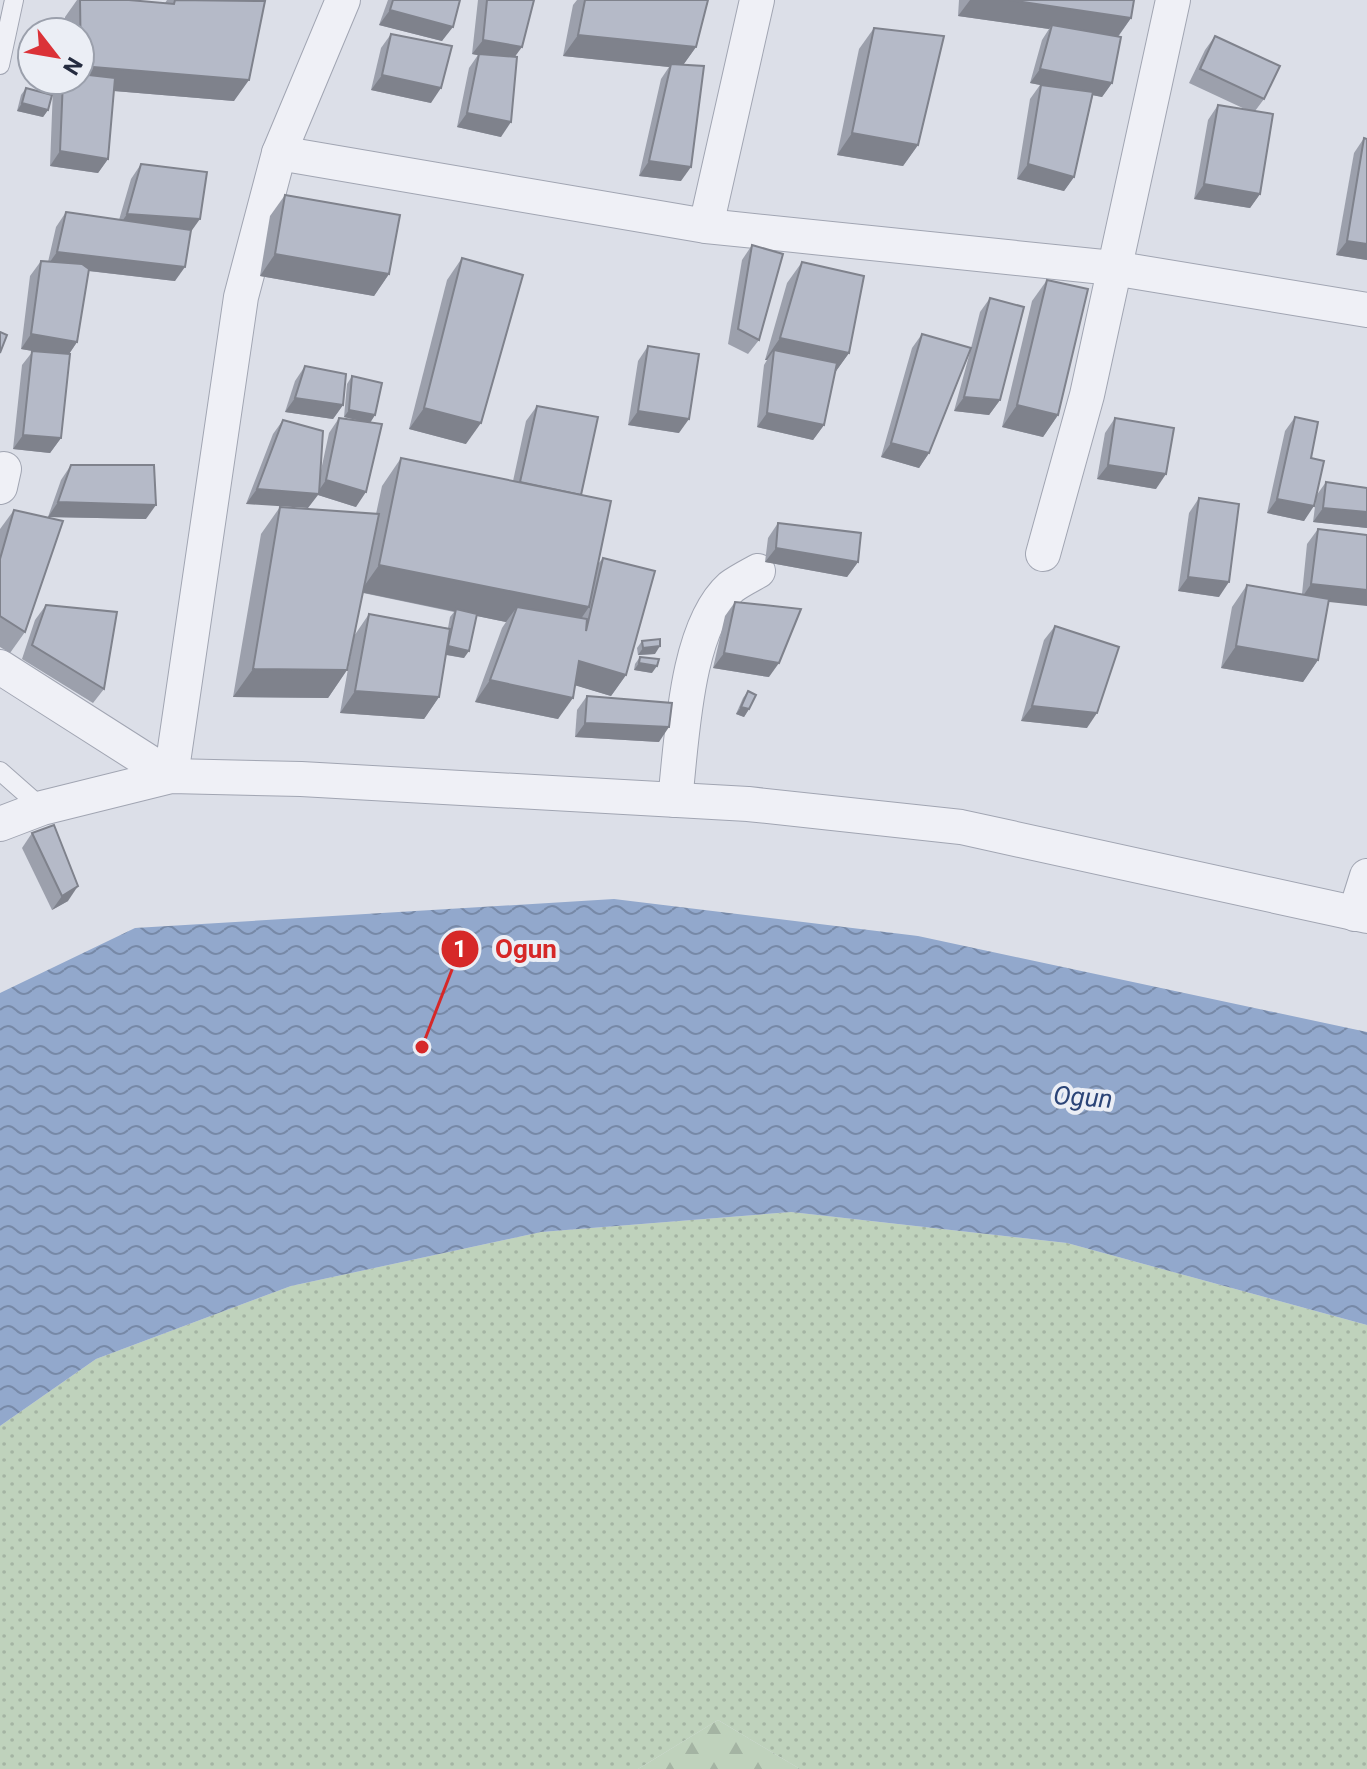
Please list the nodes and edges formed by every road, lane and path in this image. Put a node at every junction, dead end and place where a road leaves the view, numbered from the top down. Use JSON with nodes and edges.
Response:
{"nodes":[{"id":1,"x":14,"y":0,"type":"edge"},
{"id":2,"x":757,"y":0,"type":"edge"},
{"id":3,"x":1173,"y":0,"type":"edge"},
{"id":4,"x":334,"y":1,"type":"edge"},
{"id":5,"x":0,"y":65,"type":"edge"},
{"id":6,"x":279,"y":153,"type":"junction"},
{"id":7,"x":706,"y":226,"type":"junction"},
{"id":8,"x":1113,"y":268,"type":"junction"},
{"id":9,"x":1367,"y":310,"type":"edge"},
{"id":10,"x":1043,"y":554,"type":"dead end"},
{"id":11,"x":758,"y":571,"type":"dead end"},
{"id":12,"x":0,"y":667,"type":"edge"},
{"id":13,"x":0,"y":771,"type":"edge"},
{"id":14,"x":171,"y":776,"type":"junction"},
{"id":15,"x":675,"y":800,"type":"junction"},
{"id":16,"x":42,"y":808,"type":"junction"},
{"id":17,"x":0,"y":824,"type":"edge"},
{"id":18,"x":1367,"y":876,"type":"edge"},
{"id":19,"x":1361,"y":915,"type":"edge"}],
"edges":[{"from":1,"to":5,"type":"lane"},
{"from":2,"to":7,"type":"street"},
{"from":3,"to":8,"type":"street"},
{"from":4,"to":6,"type":"street"},
{"from":6,"to":7,"type":"street"},
{"from":6,"to":14,"type":"street"},
{"from":7,"to":8,"type":"street"},
{"from":8,"to":9,"type":"street"},
{"from":8,"to":10,"type":"street"},
{"from":11,"to":15,"type":"street"},
{"from":12,"to":14,"type":"street"},
{"from":13,"to":16,"type":"lane"},
{"from":14,"to":15,"type":"street"},
{"from":14,"to":16,"type":"street"},
{"from":15,"to":19,"type":"street"},
{"from":16,"to":17,"type":"street"},
{"from":18,"to":19,"type":"street"}]}
